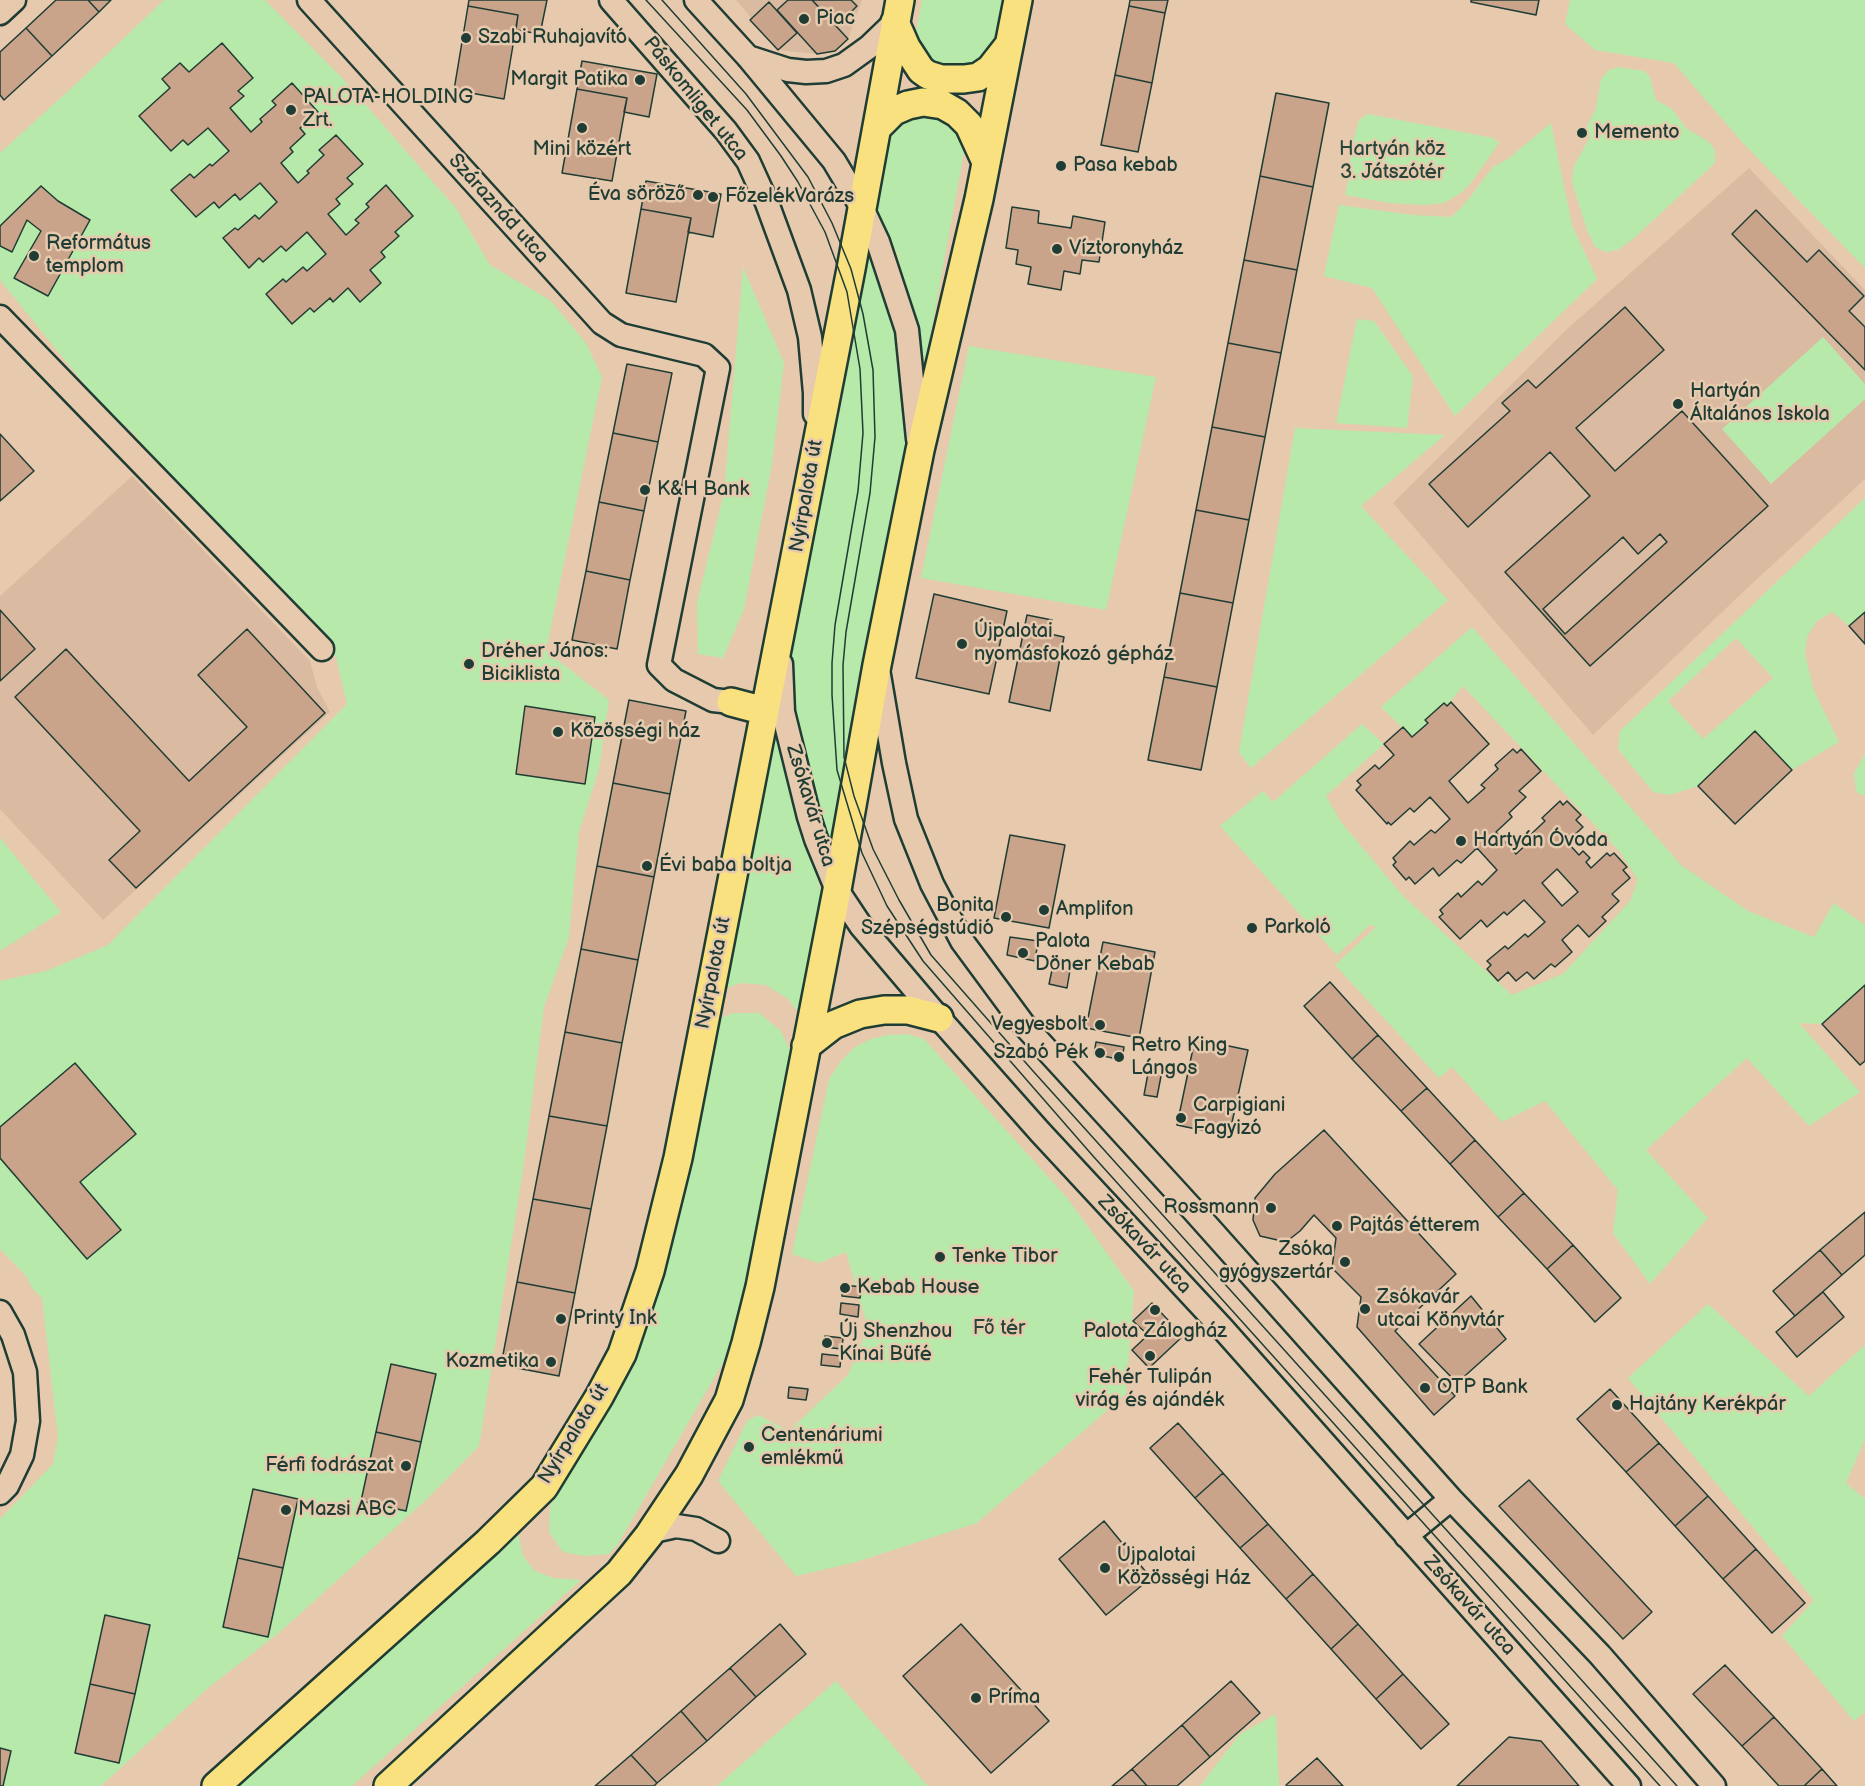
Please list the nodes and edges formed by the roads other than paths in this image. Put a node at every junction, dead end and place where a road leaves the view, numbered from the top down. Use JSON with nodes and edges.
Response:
{"nodes":[{"id":1,"x":14,"y":0,"type":"edge"},
{"id":2,"x":309,"y":0,"type":"edge"},
{"id":3,"x":611,"y":0,"type":"edge"},
{"id":4,"x":696,"y":0,"type":"edge"},
{"id":5,"x":1018,"y":0,"type":"edge"},
{"id":6,"x":898,"y":11,"type":"edge"},
{"id":7,"x":0,"y":13,"type":"edge"},
{"id":8,"x":1009,"y":45,"type":"junction"},
{"id":9,"x":748,"y":57,"type":"junction"},
{"id":10,"x":878,"y":128,"type":"junction"},
{"id":11,"x":986,"y":162,"type":"junction"},
{"id":12,"x":862,"y":208,"type":"junction"},
{"id":13,"x":0,"y":317,"type":"edge"},
{"id":14,"x":815,"y":450,"type":"junction"},
{"id":15,"x":920,"y":450,"type":"junction"},
{"id":16,"x":780,"y":642,"type":"junction"},
{"id":17,"x":322,"y":649,"type":"dead end"},
{"id":18,"x":877,"y":665,"type":"junction"},
{"id":19,"x":731,"y":702,"type":"joint"},
{"id":20,"x":765,"y":711,"type":"junction"},
{"id":21,"x":837,"y":890,"type":"junction"},
{"id":22,"x":939,"y":1018,"type":"junction"},
{"id":23,"x":806,"y":1047,"type":"junction"},
{"id":24,"x":0,"y":1312,"type":"edge"},
{"id":25,"x":0,"y":1493,"type":"edge"},
{"id":26,"x":1451,"y":1499,"type":"junction"},
{"id":27,"x":649,"y":1535,"type":"junction"},
{"id":28,"x":1406,"y":1536,"type":"junction"},
{"id":29,"x":718,"y":1541,"type":"dead end"},
{"id":30,"x":216,"y":1786,"type":"edge"},
{"id":31,"x":388,"y":1786,"type":"edge"},
{"id":32,"x":1629,"y":1786,"type":"edge"},
{"id":33,"x":1714,"y":1786,"type":"edge"}],
"edges":[{"from":1,"to":7,"type":"street"},
{"from":2,"to":19,"type":"street","name":"Száraznád utca"},
{"from":3,"to":14,"type":"street","name":"Páskomliget utca"},
{"from":4,"to":9,"type":"street"},
{"from":5,"to":8,"type":"main road"},
{"from":6,"to":8,"type":"main road"},
{"from":6,"to":9,"type":"street"},
{"from":6,"to":10,"type":"main road","name":"Nyírpalota út"},
{"from":8,"to":11,"type":"main road"},
{"from":9,"to":12,"type":"street"},
{"from":10,"to":11,"type":"main road"},
{"from":10,"to":12,"type":"main road","name":"Nyírpalota út"},
{"from":11,"to":15,"type":"main road"},
{"from":12,"to":14,"type":"main road","name":"Nyírpalota út"},
{"from":12,"to":15,"type":"street"},
{"from":13,"to":17,"type":"street"},
{"from":14,"to":16,"type":"main road","name":"Nyírpalota út"},
{"from":15,"to":18,"type":"main road"},
{"from":16,"to":20,"type":"main road","name":"Nyírpalota út"},
{"from":16,"to":21,"type":"street","name":"Zsókavár utca"},
{"from":18,"to":21,"type":"main road"},
{"from":18,"to":26,"type":"street"},
{"from":19,"to":20,"type":"main road"},
{"from":20,"to":30,"type":"main road","name":"Nyírpalota út"},
{"from":21,"to":22,"type":"street","name":"Zsókavár utca"},
{"from":21,"to":23,"type":"main road"},
{"from":22,"to":23,"type":"main road"},
{"from":22,"to":28,"type":"street","name":"Zsókavár utca"},
{"from":23,"to":27,"type":"main road"},
{"from":24,"to":25,"type":"street"},
{"from":26,"to":28,"type":"street"},
{"from":26,"to":33,"type":"street"},
{"from":27,"to":29,"type":"street"},
{"from":27,"to":31,"type":"main road"},
{"from":28,"to":32,"type":"street","name":"Zsókavár utca"}]}
